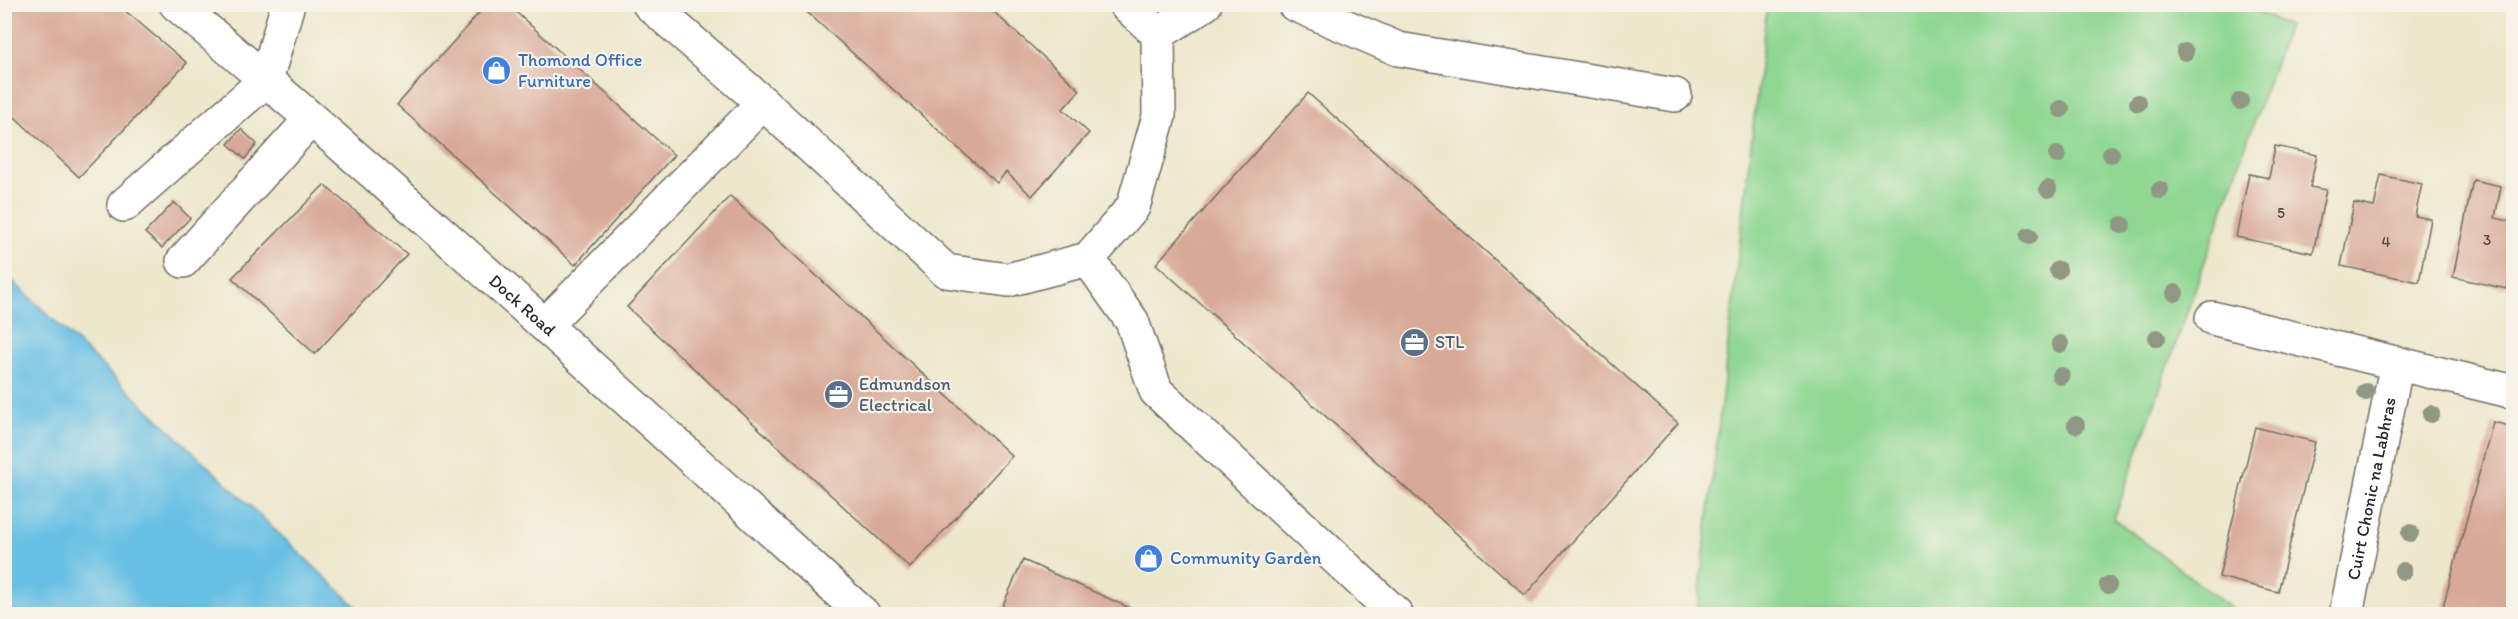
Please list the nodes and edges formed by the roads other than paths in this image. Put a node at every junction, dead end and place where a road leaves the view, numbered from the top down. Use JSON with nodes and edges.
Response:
{"nodes":[{"id":1,"x":176,"y":4,"type":"edge"},
{"id":2,"x":288,"y":4,"type":"edge"},
{"id":3,"x":649,"y":4,"type":"edge"},
{"id":4,"x":1125,"y":4,"type":"edge"},
{"id":5,"x":1205,"y":4,"type":"edge"},
{"id":6,"x":1294,"y":4,"type":"edge"},
{"id":7,"x":1158,"y":34,"type":"junction"},
{"id":8,"x":266,"y":80,"type":"junction"},
{"id":9,"x":1675,"y":95,"type":"dead end"},
{"id":10,"x":763,"y":103,"type":"junction"},
{"id":11,"x":310,"y":119,"type":"junction"},
{"id":12,"x":124,"y":205,"type":"dead end"},
{"id":13,"x":1088,"y":259,"type":"junction"},
{"id":14,"x":183,"y":261,"type":"dead end"},
{"id":15,"x":2212,"y":318,"type":"dead end"},
{"id":16,"x":545,"y":325,"type":"junction"},
{"id":17,"x":2397,"y":363,"type":"junction"},
{"id":18,"x":2514,"y":392,"type":"edge"},
{"id":19,"x":863,"y":615,"type":"edge"},
{"id":20,"x":1396,"y":615,"type":"edge"},
{"id":21,"x":2346,"y":615,"type":"edge"}],
"edges":[{"from":1,"to":8,"type":"main road","name":"Dock Road"},
{"from":2,"to":8,"type":"main road"},
{"from":3,"to":10,"type":"main road"},
{"from":4,"to":7,"type":"main road"},
{"from":5,"to":7,"type":"main road"},
{"from":6,"to":9,"type":"main road"},
{"from":7,"to":13,"type":"main road"},
{"from":8,"to":11,"type":"main road","name":"Dock Road"},
{"from":8,"to":12,"type":"main road"},
{"from":10,"to":13,"type":"main road"},
{"from":10,"to":16,"type":"main road"},
{"from":11,"to":14,"type":"main road"},
{"from":11,"to":16,"type":"main road","name":"Dock Road"},
{"from":13,"to":20,"type":"main road"},
{"from":15,"to":17,"type":"main road"},
{"from":16,"to":19,"type":"main road","name":"Dock Road"},
{"from":17,"to":18,"type":"main road"},
{"from":17,"to":21,"type":"main road","name":"Cuirt Chonic na Labhras"}]}
